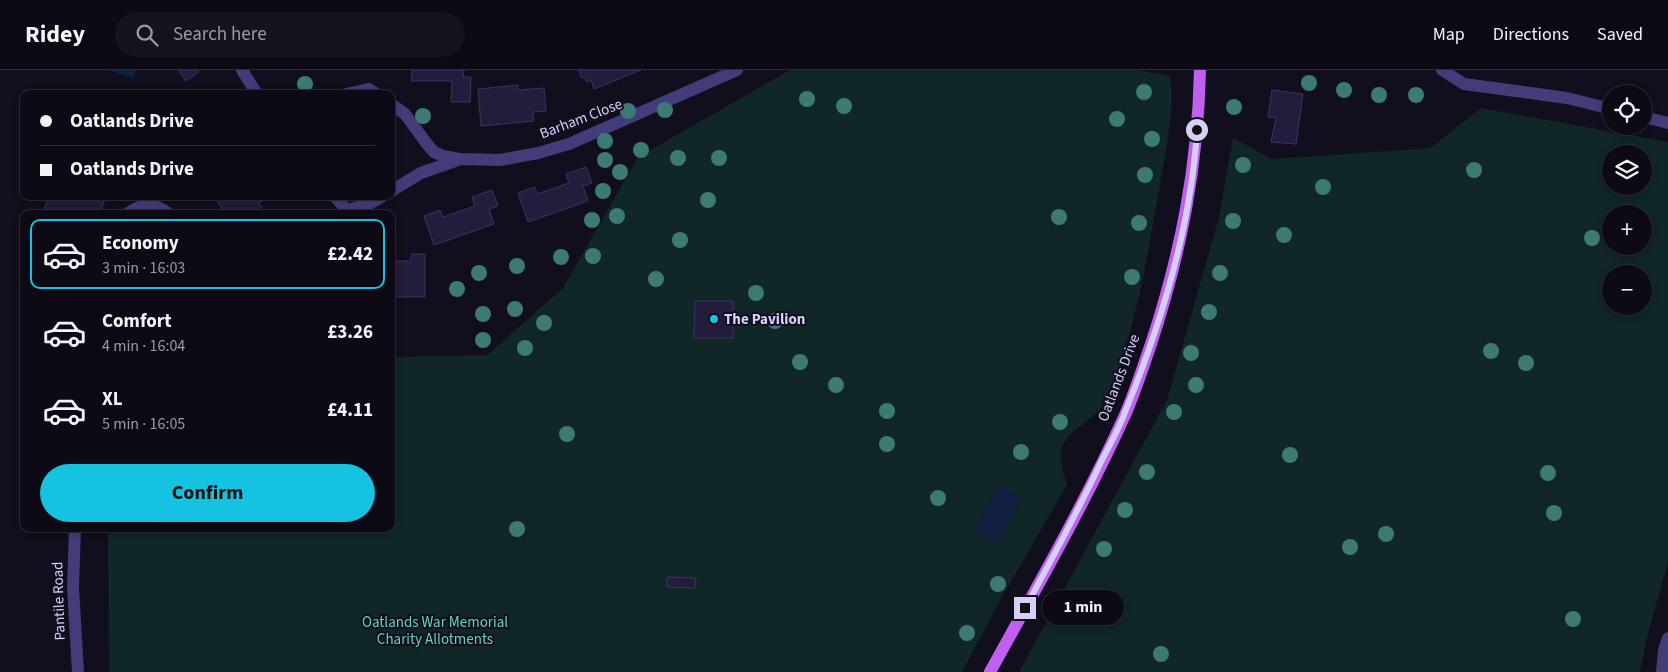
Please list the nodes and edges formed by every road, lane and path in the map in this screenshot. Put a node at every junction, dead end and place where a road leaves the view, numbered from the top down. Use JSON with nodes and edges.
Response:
{"nodes":[{"id":1,"x":242,"y":70,"type":"edge"},
{"id":2,"x":737,"y":70,"type":"edge"},
{"id":3,"x":1200,"y":70,"type":"edge"},
{"id":4,"x":1442,"y":70,"type":"edge"},
{"id":5,"x":254,"y":90,"type":"edge"},
{"id":6,"x":395,"y":107,"type":"edge"},
{"id":7,"x":1602,"y":107,"type":"edge"},
{"id":8,"x":1652,"y":119,"type":"edge"},
{"id":9,"x":1668,"y":123,"type":"edge"},
{"id":10,"x":460,"y":159,"type":"junction"},
{"id":11,"x":395,"y":189,"type":"edge"},
{"id":12,"x":376,"y":200,"type":"edge"},
{"id":13,"x":132,"y":210,"type":"edge"},
{"id":14,"x":164,"y":210,"type":"edge"},
{"id":15,"x":351,"y":210,"type":"edge"},
{"id":16,"x":75,"y":532,"type":"edge"},
{"id":17,"x":1668,"y":638,"type":"edge"},
{"id":18,"x":78,"y":672,"type":"edge"},
{"id":19,"x":990,"y":672,"type":"edge"},
{"id":20,"x":1662,"y":672,"type":"edge"}],
"edges":[{"from":1,"to":5,"type":"street"},
{"from":2,"to":10,"type":"street","name":"Barham Close"},
{"from":3,"to":19,"type":"main road","name":"Oatlands Drive"},
{"from":4,"to":7,"type":"street"},
{"from":6,"to":10,"type":"street","name":"Barham Close"},
{"from":8,"to":9,"type":"street"},
{"from":10,"to":11,"type":"street"},
{"from":12,"to":15,"type":"street"},
{"from":13,"to":14,"type":"street"},
{"from":16,"to":18,"type":"street","name":"Pantile Road"},
{"from":17,"to":20,"type":"street"}]}
